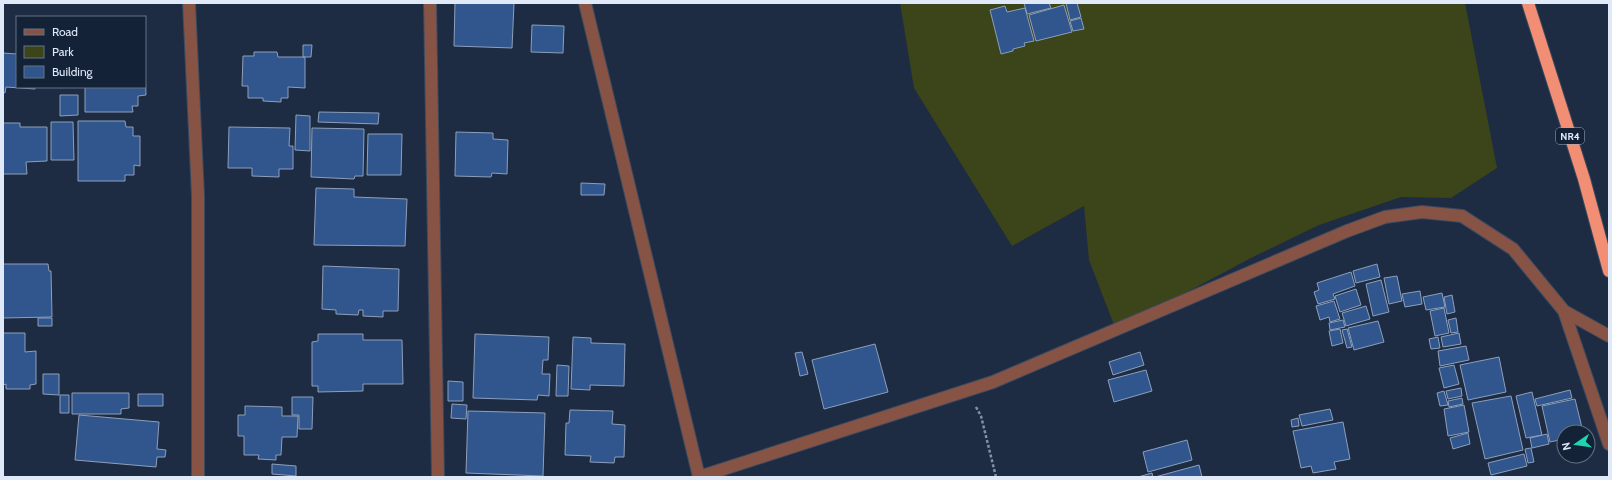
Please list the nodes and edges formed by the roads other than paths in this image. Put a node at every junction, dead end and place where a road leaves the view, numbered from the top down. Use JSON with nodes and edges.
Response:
{"nodes":[{"id":1,"x":189,"y":3,"type":"edge"},
{"id":2,"x":430,"y":3,"type":"edge"},
{"id":3,"x":585,"y":3,"type":"edge"},
{"id":4,"x":1528,"y":3,"type":"edge"},
{"id":5,"x":1609,"y":271,"type":"edge"},
{"id":6,"x":1564,"y":311,"type":"junction"},
{"id":7,"x":1609,"y":336,"type":"edge"},
{"id":8,"x":1609,"y":444,"type":"edge"},
{"id":9,"x":198,"y":477,"type":"edge"},
{"id":10,"x":438,"y":477,"type":"edge"},
{"id":11,"x":699,"y":477,"type":"edge"}],
"edges":[{"from":1,"to":9,"type":"street"},
{"from":2,"to":10,"type":"street"},
{"from":3,"to":11,"type":"street"},
{"from":4,"to":5,"type":"highway","number":"NR4"},
{"from":6,"to":7,"type":"street"},
{"from":6,"to":8,"type":"street"},
{"from":6,"to":11,"type":"street"}]}
